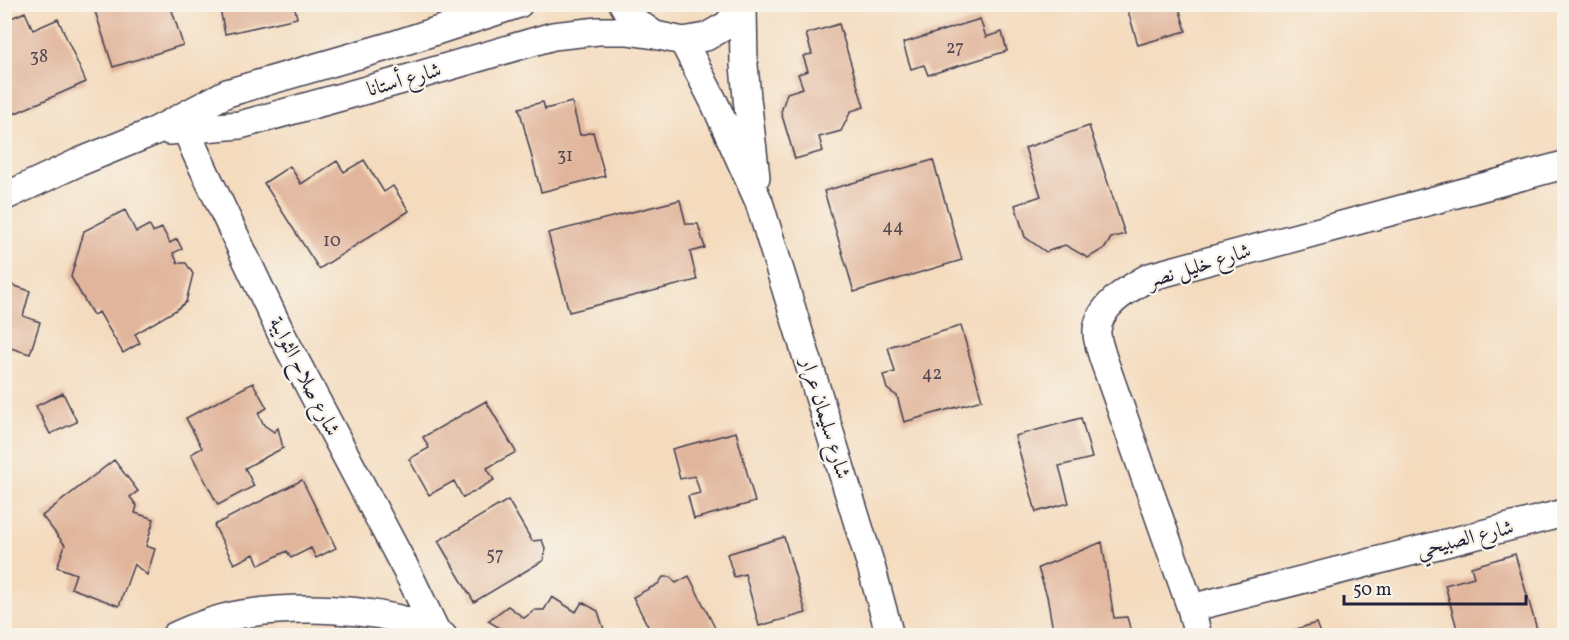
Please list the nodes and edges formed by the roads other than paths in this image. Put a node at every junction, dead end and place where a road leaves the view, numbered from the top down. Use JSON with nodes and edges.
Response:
{"nodes":[{"id":1,"x":519,"y":4,"type":"edge"},
{"id":2,"x":623,"y":4,"type":"edge"},
{"id":3,"x":743,"y":6,"type":"edge"},
{"id":4,"x":655,"y":35,"type":"junction"},
{"id":5,"x":683,"y":41,"type":"junction"},
{"id":6,"x":183,"y":123,"type":"junction"},
{"id":7,"x":1564,"y":165,"type":"edge"},
{"id":8,"x":4,"y":197,"type":"edge"},
{"id":9,"x":759,"y":202,"type":"junction"},
{"id":10,"x":1564,"y":513,"type":"edge"},
{"id":11,"x":1191,"y":608,"type":"junction"},
{"id":12,"x":439,"y":633,"type":"edge"},
{"id":13,"x":175,"y":636,"type":"edge"},
{"id":14,"x":890,"y":636,"type":"edge"},
{"id":15,"x":1198,"y":636,"type":"edge"}],
"edges":[{"from":1,"to":6,"type":"street","name":"شارع أستانا"},
{"from":2,"to":4,"type":"street"},
{"from":3,"to":5,"type":"street"},
{"from":3,"to":9,"type":"street","name":"شارع سليمان عرار"},
{"from":4,"to":5,"type":"street","name":"شارع أستانا"},
{"from":4,"to":6,"type":"street","name":"شارع أستانا"},
{"from":5,"to":9,"type":"street","name":"شارع سليمان عرار"},
{"from":6,"to":8,"type":"street","name":"شارع أستانا"},
{"from":6,"to":12,"type":"street","name":"شارع صلاح الثوايبة"},
{"from":7,"to":11,"type":"street","name":"شارع خليل نصر"},
{"from":9,"to":14,"type":"street","name":"شارع سليمان عرار"},
{"from":10,"to":11,"type":"street","name":"شارع الصبيحي"},
{"from":11,"to":15,"type":"street","name":"شارع خليل نصر"},
{"from":12,"to":13,"type":"street"}]}
